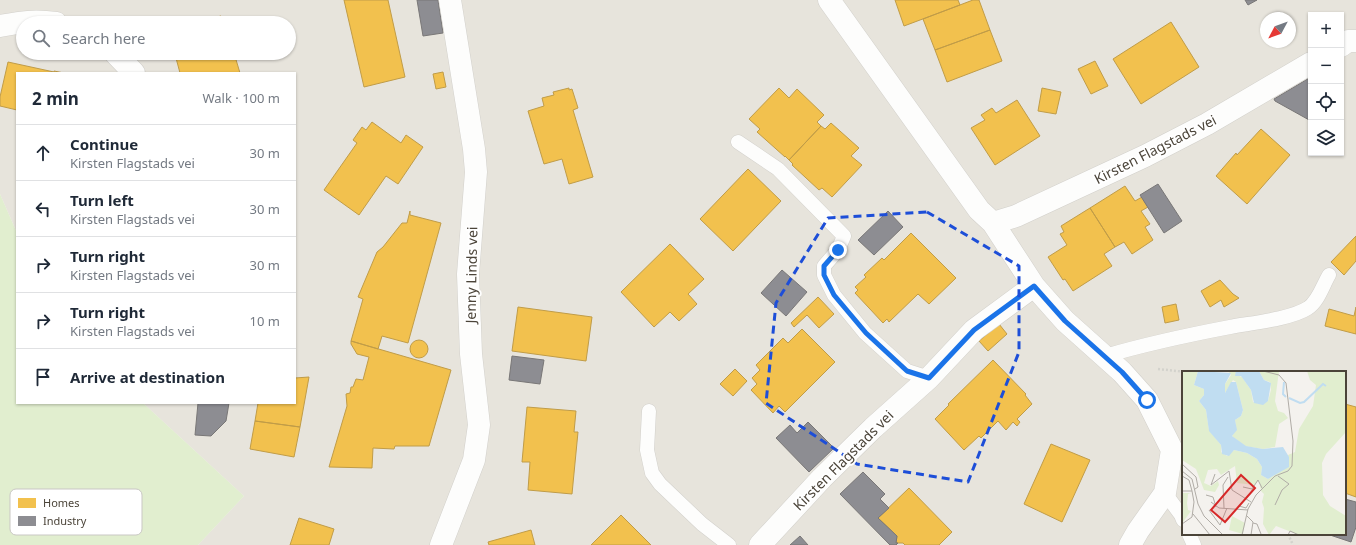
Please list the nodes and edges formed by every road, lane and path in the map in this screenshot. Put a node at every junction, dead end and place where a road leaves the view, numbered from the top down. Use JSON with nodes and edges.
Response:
{"nodes":[{"id":1,"x":450,"y":0,"type":"edge"},
{"id":2,"x":829,"y":0,"type":"edge"},
{"id":3,"x":16,"y":23,"type":"edge"},
{"id":4,"x":0,"y":26,"type":"edge"},
{"id":5,"x":122,"y":60,"type":"edge"},
{"id":6,"x":1308,"y":65,"type":"edge"},
{"id":7,"x":133,"y":72,"type":"edge"},
{"id":8,"x":738,"y":142,"type":"dead end"},
{"id":9,"x":992,"y":223,"type":"junction"},
{"id":10,"x":1329,"y":275,"type":"dead end"},
{"id":11,"x":1034,"y":286,"type":"junction"},
{"id":12,"x":1105,"y":356,"type":"junction"},
{"id":13,"x":929,"y":378,"type":"junction"},
{"id":14,"x":649,"y":411,"type":"dead end"},
{"id":15,"x":1165,"y":493,"type":"junction"},
{"id":16,"x":1182,"y":518,"type":"edge"},
{"id":17,"x":1189,"y":535,"type":"edge"},
{"id":18,"x":1288,"y":535,"type":"edge"},
{"id":19,"x":441,"y":545,"type":"edge"},
{"id":20,"x":729,"y":545,"type":"edge"},
{"id":21,"x":760,"y":545,"type":"edge"},
{"id":22,"x":1130,"y":545,"type":"edge"},
{"id":23,"x":1194,"y":545,"type":"edge"},
{"id":24,"x":1293,"y":545,"type":"edge"}],
"edges":[{"from":1,"to":19,"type":"street","name":"Jenny Linds vei"},
{"from":2,"to":9,"type":"street"},
{"from":3,"to":4,"type":"street"},
{"from":5,"to":7,"type":"street"},
{"from":6,"to":9,"type":"street","name":"Kirsten Flagstads vei"},
{"from":8,"to":13,"type":"lane"},
{"from":9,"to":11,"type":"street"},
{"from":10,"to":12,"type":"lane"},
{"from":11,"to":12,"type":"street"},
{"from":11,"to":13,"type":"street","name":"Kirsten Flagstads vei"},
{"from":12,"to":15,"type":"street"},
{"from":13,"to":21,"type":"street","name":"Kirsten Flagstads vei"},
{"from":14,"to":20,"type":"lane"},
{"from":15,"to":16,"type":"lane"},
{"from":15,"to":22,"type":"street"},
{"from":17,"to":23,"type":"lane"},
{"from":18,"to":24,"type":"path"}]}
